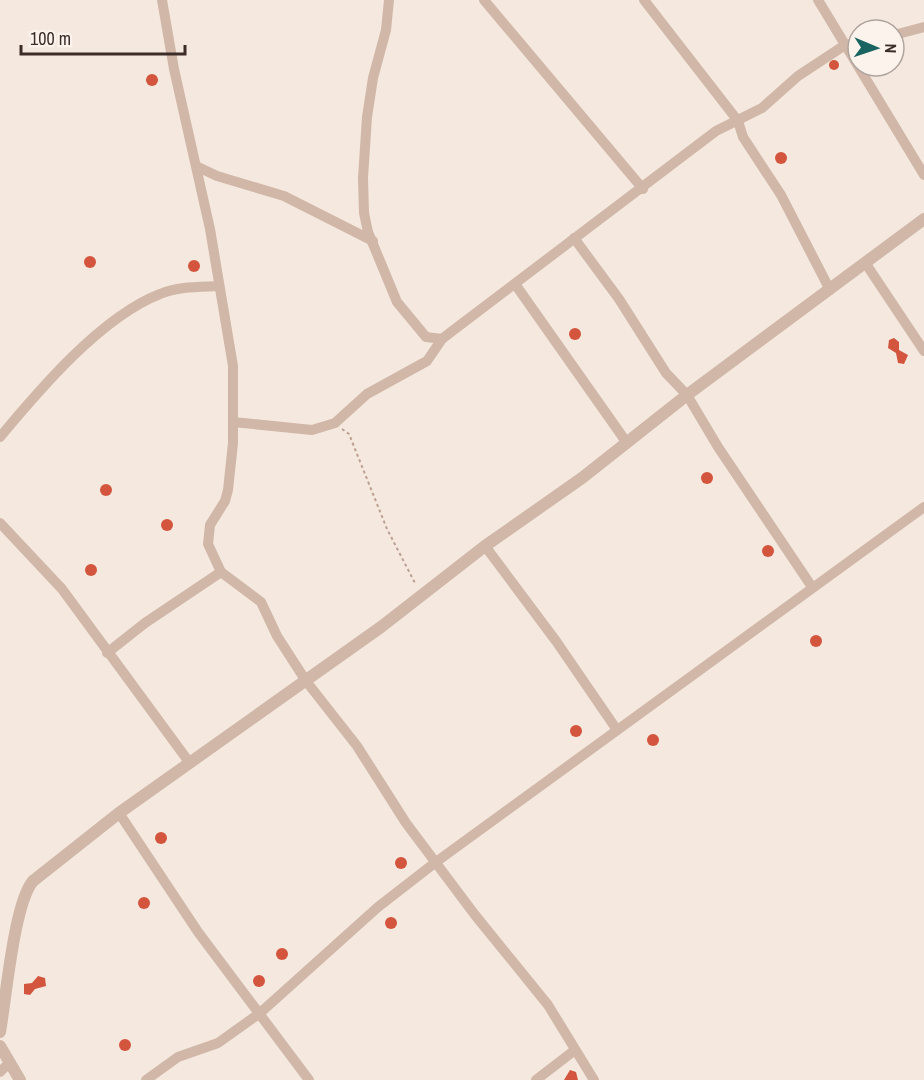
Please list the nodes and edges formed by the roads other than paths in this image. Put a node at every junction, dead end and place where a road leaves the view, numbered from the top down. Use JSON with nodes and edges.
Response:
{"nodes":[{"id":1,"x":162,"y":0,"type":"edge"},
{"id":2,"x":389,"y":0,"type":"edge"},
{"id":3,"x":484,"y":0,"type":"edge"},
{"id":4,"x":644,"y":0,"type":"edge"},
{"id":5,"x":818,"y":0,"type":"edge"},
{"id":6,"x":924,"y":27,"type":"edge"},
{"id":7,"x":906,"y":32,"type":"edge"},
{"id":8,"x":845,"y":45,"type":"junction"},
{"id":9,"x":738,"y":121,"type":"junction"},
{"id":10,"x":198,"y":167,"type":"junction"},
{"id":11,"x":924,"y":175,"type":"edge"},
{"id":12,"x":643,"y":189,"type":"junction"},
{"id":13,"x":924,"y":219,"type":"edge"},
{"id":14,"x":574,"y":238,"type":"junction"},
{"id":15,"x":373,"y":241,"type":"junction"},
{"id":16,"x":866,"y":264,"type":"junction"},
{"id":17,"x":515,"y":284,"type":"junction"},
{"id":18,"x":219,"y":286,"type":"junction"},
{"id":19,"x":830,"y":290,"type":"junction"},
{"id":20,"x":442,"y":339,"type":"junction"},
{"id":21,"x":924,"y":351,"type":"edge"},
{"id":22,"x":687,"y":395,"type":"junction"},
{"id":23,"x":233,"y":422,"type":"junction"},
{"id":24,"x":0,"y":437,"type":"edge"},
{"id":25,"x":627,"y":443,"type":"junction"},
{"id":26,"x":924,"y":507,"type":"edge"},
{"id":27,"x":0,"y":523,"type":"edge"},
{"id":28,"x":485,"y":546,"type":"junction"},
{"id":29,"x":221,"y":572,"type":"junction"},
{"id":30,"x":812,"y":586,"type":"junction"},
{"id":31,"x":107,"y":653,"type":"junction"},
{"id":32,"x":306,"y":681,"type":"junction"},
{"id":33,"x":617,"y":730,"type":"junction"},
{"id":34,"x":189,"y":762,"type":"junction"},
{"id":35,"x":119,"y":813,"type":"junction"},
{"id":36,"x":436,"y":862,"type":"junction"},
{"id":37,"x":260,"y":1013,"type":"junction"},
{"id":38,"x":0,"y":1032,"type":"edge"},
{"id":39,"x":0,"y":1046,"type":"edge"},
{"id":40,"x":575,"y":1050,"type":"junction"},
{"id":41,"x":4,"y":1067,"type":"edge"},
{"id":42,"x":20,"y":1080,"type":"edge"},
{"id":43,"x":146,"y":1080,"type":"edge"},
{"id":44,"x":309,"y":1080,"type":"edge"},
{"id":45,"x":536,"y":1080,"type":"edge"},
{"id":46,"x":594,"y":1080,"type":"edge"}],
"edges":[{"from":1,"to":10,"type":"street"},
{"from":2,"to":15,"type":"street"},
{"from":3,"to":12,"type":"street"},
{"from":4,"to":9,"type":"street"},
{"from":5,"to":8,"type":"street"},
{"from":6,"to":7,"type":"street"},
{"from":8,"to":9,"type":"street"},
{"from":8,"to":11,"type":"street"},
{"from":9,"to":12,"type":"street"},
{"from":9,"to":19,"type":"street"},
{"from":10,"to":15,"type":"street"},
{"from":10,"to":18,"type":"street"},
{"from":12,"to":14,"type":"street"},
{"from":13,"to":16,"type":"street"},
{"from":14,"to":17,"type":"street"},
{"from":14,"to":22,"type":"street"},
{"from":15,"to":20,"type":"street"},
{"from":16,"to":19,"type":"street"},
{"from":16,"to":21,"type":"street"},
{"from":17,"to":20,"type":"street"},
{"from":17,"to":25,"type":"street"},
{"from":18,"to":23,"type":"street"},
{"from":18,"to":24,"type":"street"},
{"from":19,"to":22,"type":"street"},
{"from":20,"to":23,"type":"street"},
{"from":22,"to":25,"type":"street"},
{"from":22,"to":30,"type":"street"},
{"from":23,"to":29,"type":"street"},
{"from":25,"to":28,"type":"street"},
{"from":26,"to":30,"type":"street"},
{"from":27,"to":31,"type":"street"},
{"from":28,"to":32,"type":"street"},
{"from":28,"to":33,"type":"street"},
{"from":29,"to":31,"type":"street"},
{"from":29,"to":32,"type":"street"},
{"from":30,"to":33,"type":"street"},
{"from":31,"to":34,"type":"street"},
{"from":32,"to":34,"type":"street"},
{"from":32,"to":36,"type":"street"},
{"from":33,"to":36,"type":"street"},
{"from":34,"to":35,"type":"street"},
{"from":35,"to":37,"type":"street"},
{"from":35,"to":38,"type":"street"},
{"from":36,"to":37,"type":"street"},
{"from":36,"to":40,"type":"street"},
{"from":37,"to":43,"type":"street"},
{"from":37,"to":44,"type":"street"},
{"from":39,"to":41,"type":"street"},
{"from":40,"to":45,"type":"street"},
{"from":40,"to":46,"type":"street"},
{"from":41,"to":42,"type":"street"}]}
